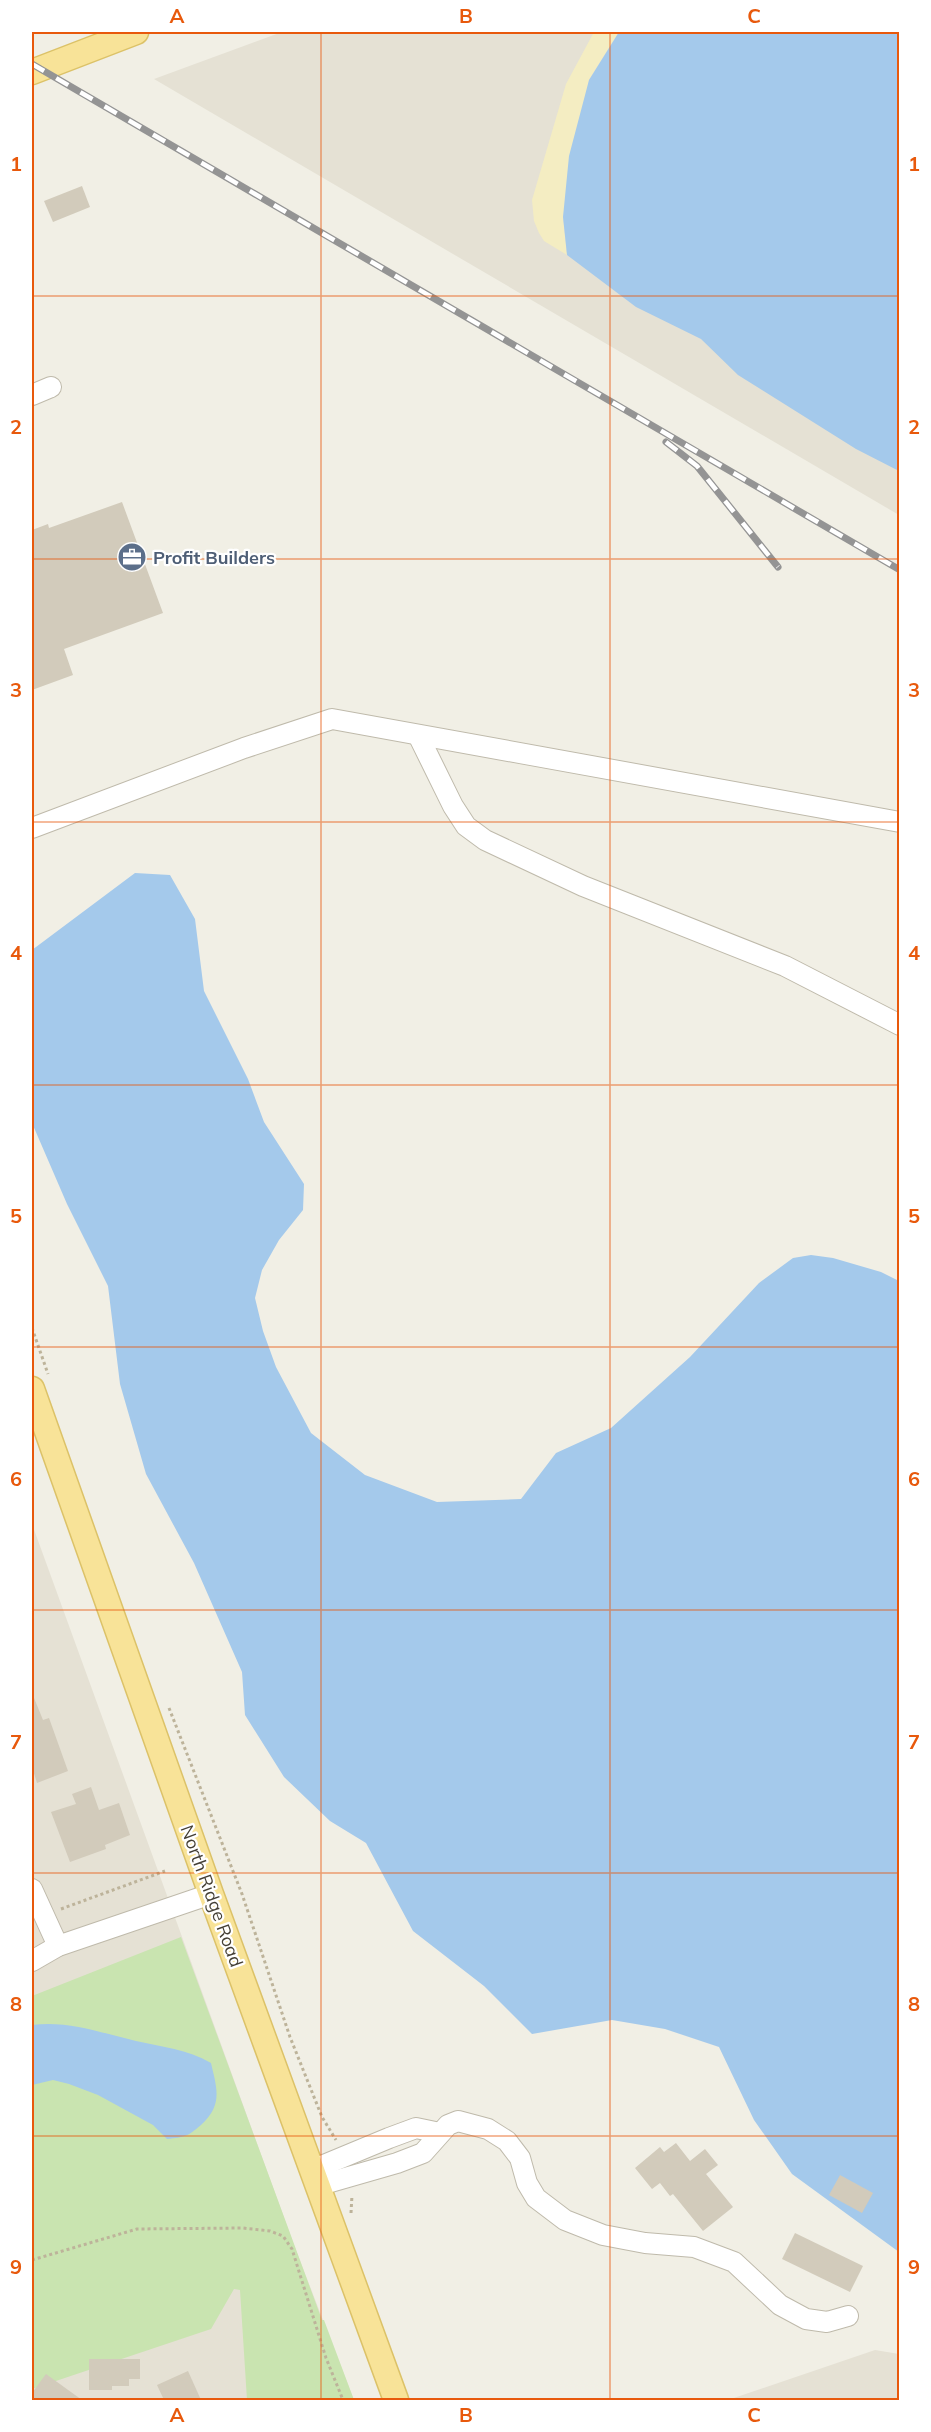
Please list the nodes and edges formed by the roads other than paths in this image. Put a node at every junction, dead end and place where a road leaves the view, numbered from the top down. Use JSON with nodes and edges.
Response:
{"nodes":[{"id":1,"x":136,"y":32,"type":"edge"},
{"id":2,"x":32,"y":72,"type":"edge"},
{"id":3,"x":51,"y":387,"type":"dead end"},
{"id":4,"x":32,"y":395,"type":"edge"},
{"id":5,"x":418,"y":735,"type":"junction"},
{"id":6,"x":900,"y":822,"type":"edge"},
{"id":7,"x":32,"y":828,"type":"edge"},
{"id":8,"x":900,"y":1024,"type":"edge"},
{"id":9,"x":40,"y":1382,"type":"edge"},
{"id":10,"x":32,"y":1889,"type":"edge"},
{"id":11,"x":211,"y":1894,"type":"junction"},
{"id":12,"x":58,"y":1946,"type":"junction"},
{"id":13,"x":32,"y":1961,"type":"edge"},
{"id":14,"x":440,"y":2133,"type":"junction"},
{"id":15,"x":345,"y":2168,"type":"junction"},
{"id":16,"x":315,"y":2178,"type":"junction"},
{"id":17,"x":848,"y":2316,"type":"dead end"},
{"id":18,"x":396,"y":2400,"type":"edge"}],
"edges":[{"from":1,"to":2,"type":"main road"},
{"from":3,"to":4,"type":"street"},
{"from":5,"to":6,"type":"street"},
{"from":5,"to":7,"type":"street"},
{"from":5,"to":8,"type":"street"},
{"from":9,"to":11,"type":"main road","name":"North Ridge Road"},
{"from":10,"to":12,"type":"street"},
{"from":11,"to":12,"type":"street"},
{"from":11,"to":16,"type":"main road","name":"North Ridge Road"},
{"from":12,"to":13,"type":"street"},
{"from":14,"to":15,"type":"street"},
{"from":14,"to":15,"type":"street"},
{"from":14,"to":17,"type":"street"},
{"from":15,"to":16,"type":"street"},
{"from":16,"to":18,"type":"main road","name":"North Ridge Road"}]}
